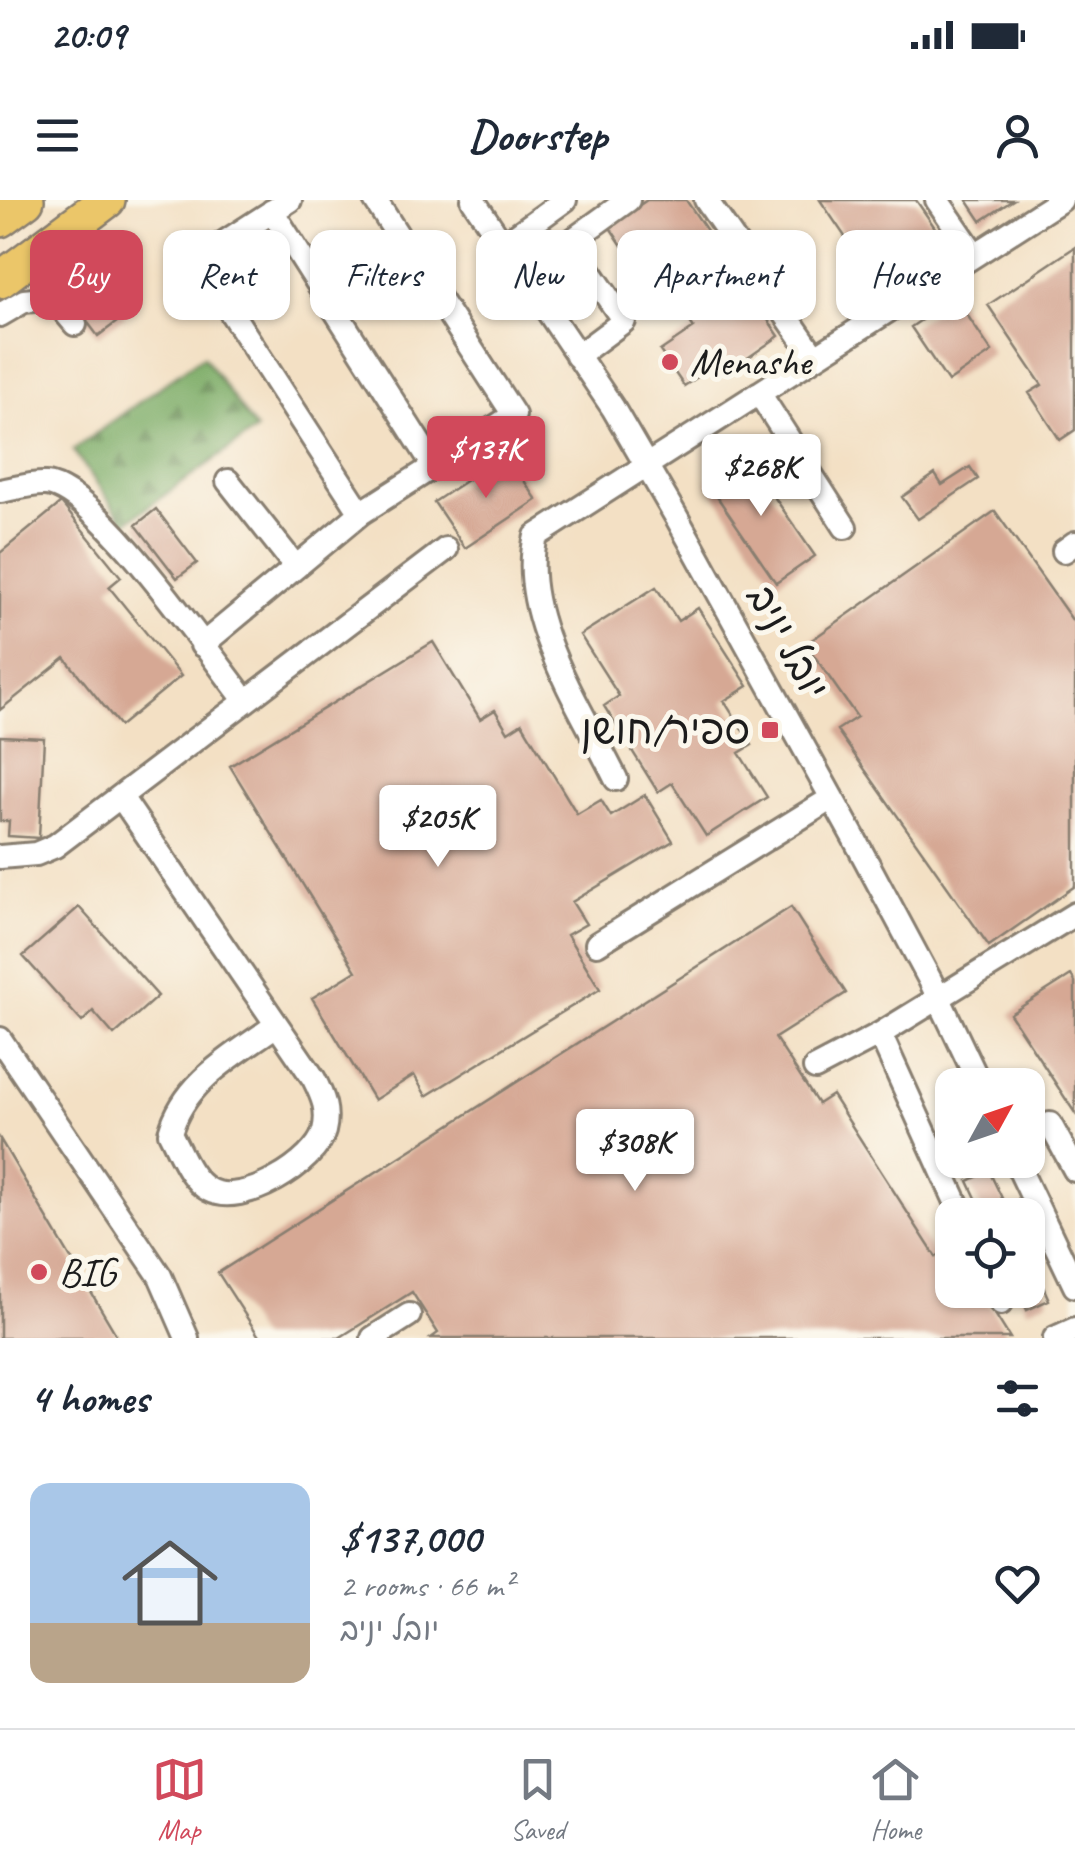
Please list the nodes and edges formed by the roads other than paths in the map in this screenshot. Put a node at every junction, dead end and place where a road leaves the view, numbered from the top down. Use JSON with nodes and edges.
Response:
{"nodes":[{"id":1,"x":26,"y":200,"type":"edge"},
{"id":2,"x":107,"y":200,"type":"edge"},
{"id":3,"x":375,"y":200,"type":"edge"},
{"id":4,"x":473,"y":200,"type":"edge"},
{"id":5,"x":565,"y":200,"type":"edge"},
{"id":6,"x":628,"y":200,"type":"edge"},
{"id":7,"x":706,"y":200,"type":"edge"},
{"id":8,"x":937,"y":200,"type":"edge"},
{"id":9,"x":1061,"y":200,"type":"edge"},
{"id":10,"x":281,"y":206,"type":"edge"},
{"id":11,"x":0,"y":220,"type":"edge"},
{"id":12,"x":494,"y":230,"type":"edge"},
{"id":13,"x":523,"y":230,"type":"edge"},
{"id":14,"x":975,"y":255,"type":"junction"},
{"id":15,"x":0,"y":280,"type":"edge"},
{"id":16,"x":0,"y":315,"type":"edge"},
{"id":17,"x":554,"y":320,"type":"edge"},
{"id":18,"x":75,"y":324,"type":"dead end"},
{"id":19,"x":578,"y":356,"type":"junction"},
{"id":20,"x":815,"y":357,"type":"junction"},
{"id":21,"x":759,"y":392,"type":"junction"},
{"id":22,"x":645,"y":465,"type":"junction"},
{"id":23,"x":434,"y":466,"type":"junction"},
{"id":24,"x":228,"y":482,"type":"dead end"},
{"id":25,"x":0,"y":491,"type":"edge"},
{"id":26,"x":361,"y":513,"type":"junction"},
{"id":27,"x":845,"y":526,"type":"dead end"},
{"id":28,"x":446,"y":549,"type":"dead end"},
{"id":29,"x":296,"y":567,"type":"junction"},
{"id":30,"x":202,"y":644,"type":"junction"},
{"id":31,"x":246,"y":701,"type":"junction"},
{"id":32,"x":616,"y":779,"type":"dead end"},
{"id":33,"x":120,"y":797,"type":"junction"},
{"id":34,"x":832,"y":798,"type":"junction"},
{"id":35,"x":0,"y":856,"type":"edge"},
{"id":36,"x":1075,"y":914,"type":"edge"},
{"id":37,"x":597,"y":944,"type":"dead end"},
{"id":38,"x":940,"y":1000,"type":"junction"},
{"id":39,"x":276,"y":1024,"type":"junction"},
{"id":40,"x":880,"y":1034,"type":"junction"},
{"id":41,"x":0,"y":1039,"type":"edge"},
{"id":42,"x":815,"y":1068,"type":"dead end"},
{"id":43,"x":972,"y":1068,"type":"edge"},
{"id":44,"x":1050,"y":1124,"type":"dead end"},
{"id":45,"x":1075,"y":1170,"type":"edge"},
{"id":46,"x":1024,"y":1178,"type":"edge"},
{"id":47,"x":954,"y":1198,"type":"edge"},
{"id":48,"x":1075,"y":1286,"type":"edge"},
{"id":49,"x":409,"y":1315,"type":"dead end"},
{"id":50,"x":1075,"y":1330,"type":"edge"},
{"id":51,"x":188,"y":1338,"type":"edge"},
{"id":52,"x":373,"y":1338,"type":"edge"},
{"id":53,"x":1055,"y":1338,"type":"edge"}],
"edges":[{"from":1,"to":11,"type":"highway"},
{"from":2,"to":15,"type":"highway"},
{"from":3,"to":23,"type":"street"},
{"from":4,"to":12,"type":"street","name":"יובל יניב"},
{"from":5,"to":13,"type":"street"},
{"from":6,"to":19,"type":"street"},
{"from":7,"to":20,"type":"street"},
{"from":8,"to":14,"type":"street"},
{"from":9,"to":14,"type":"street"},
{"from":10,"to":23,"type":"street"},
{"from":10,"to":26,"type":"street"},
{"from":14,"to":20,"type":"street"},
{"from":16,"to":18,"type":"street"},
{"from":17,"to":19,"type":"street","name":"יובל יניב"},
{"from":19,"to":22,"type":"street","name":"יובל יניב"},
{"from":20,"to":21,"type":"street"},
{"from":21,"to":22,"type":"street"},
{"from":21,"to":27,"type":"street"},
{"from":22,"to":32,"type":"street"},
{"from":22,"to":34,"type":"street","name":"יובל יניב"},
{"from":23,"to":26,"type":"street"},
{"from":24,"to":29,"type":"street"},
{"from":25,"to":30,"type":"street"},
{"from":26,"to":29,"type":"street"},
{"from":28,"to":31,"type":"street"},
{"from":29,"to":30,"type":"street"},
{"from":30,"to":31,"type":"street"},
{"from":31,"to":33,"type":"street"},
{"from":33,"to":35,"type":"street"},
{"from":33,"to":39,"type":"street"},
{"from":34,"to":37,"type":"street"},
{"from":34,"to":38,"type":"street","name":"יובל יניב"},
{"from":36,"to":38,"type":"street"},
{"from":38,"to":40,"type":"street"},
{"from":38,"to":43,"type":"street","name":"יובל יניב"},
{"from":39,"to":39,"type":"street"},
{"from":40,"to":42,"type":"street"},
{"from":40,"to":47,"type":"street"},
{"from":41,"to":51,"type":"street"},
{"from":44,"to":45,"type":"street"},
{"from":46,"to":48,"type":"street"},
{"from":49,"to":52,"type":"street"},
{"from":50,"to":53,"type":"street"}]}
